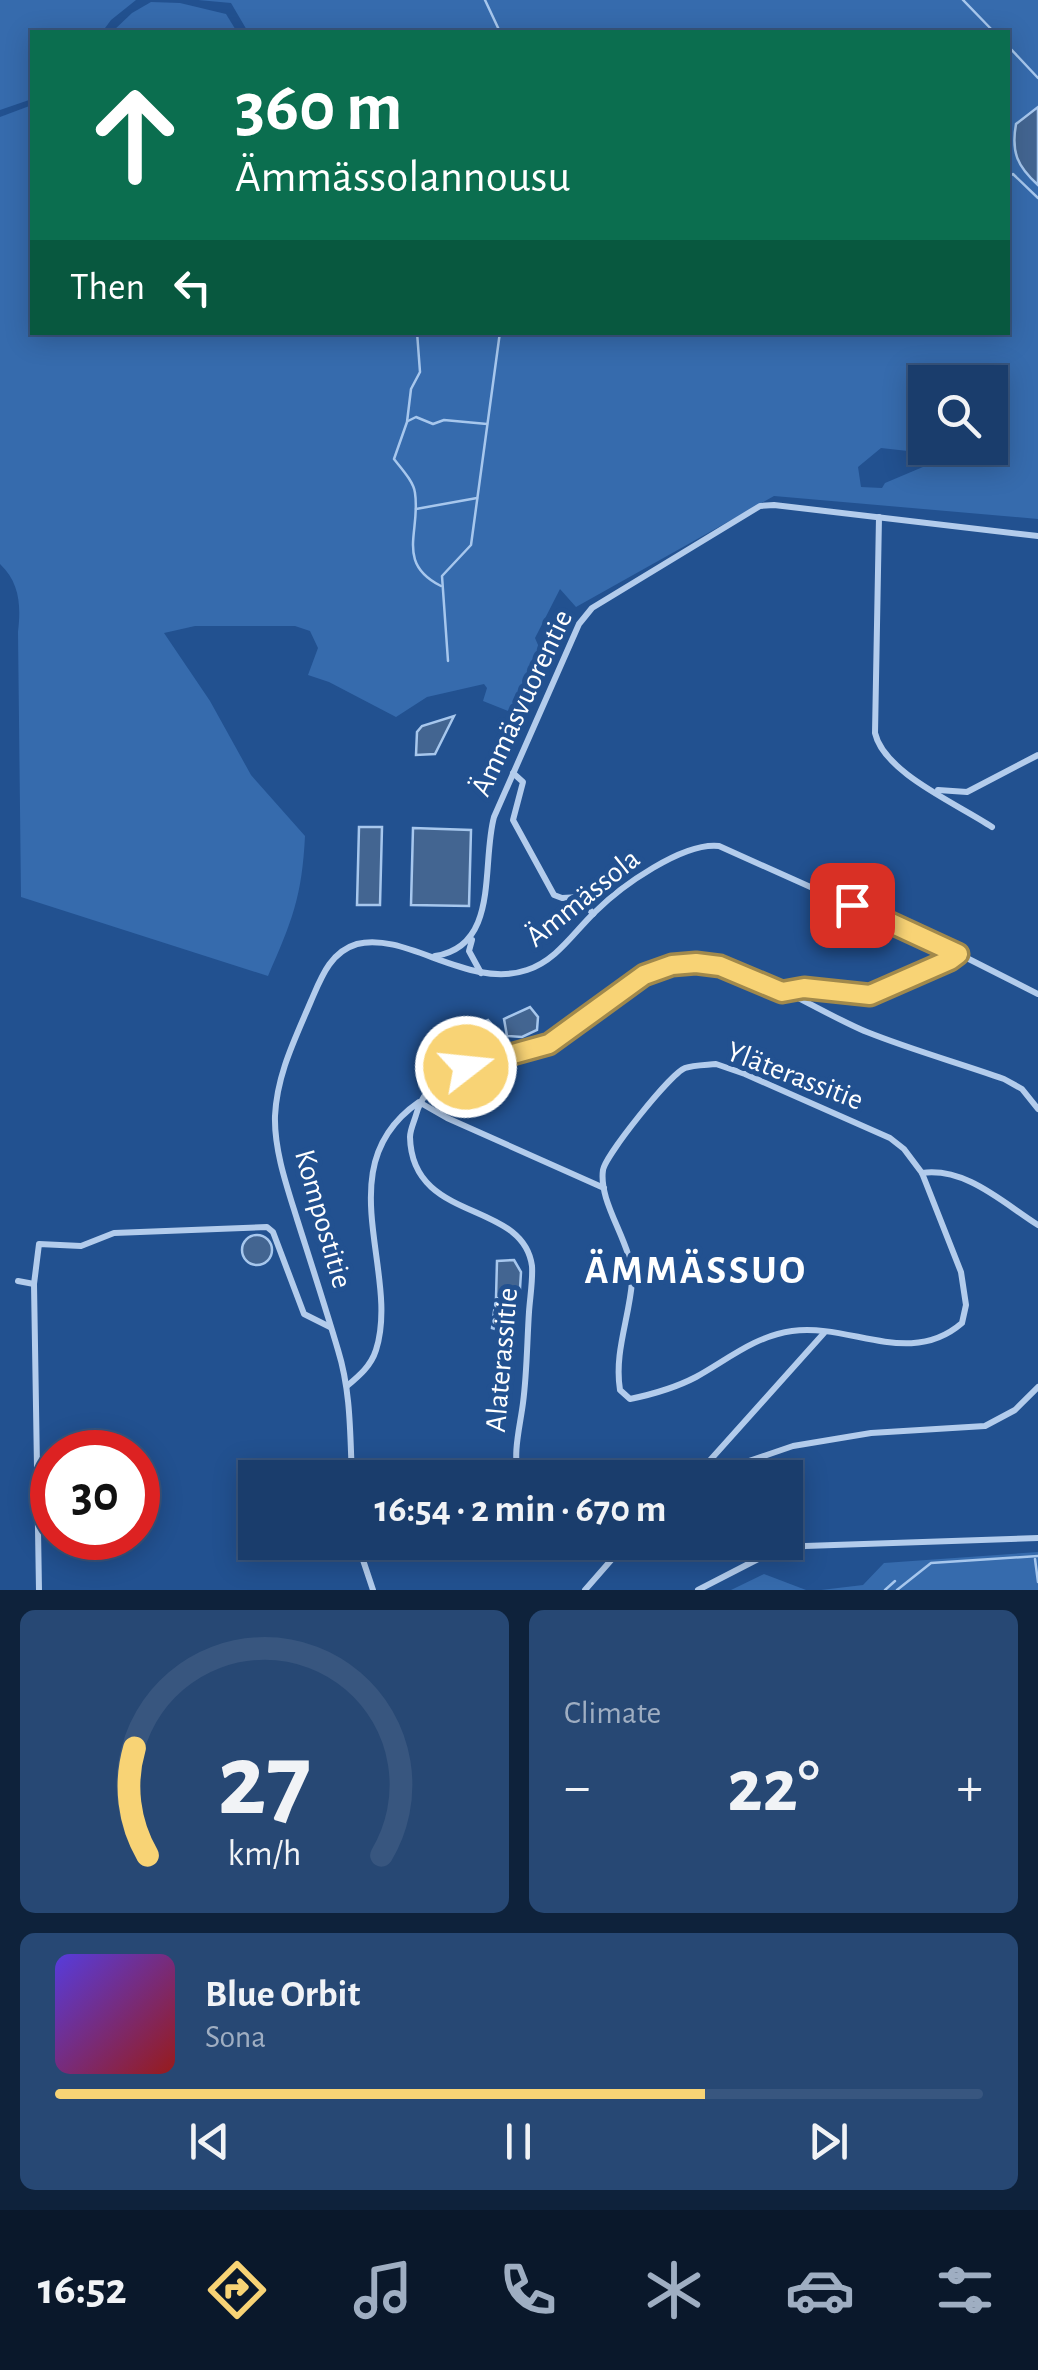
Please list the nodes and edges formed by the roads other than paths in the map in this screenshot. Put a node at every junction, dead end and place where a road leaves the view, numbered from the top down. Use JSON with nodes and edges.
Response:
{"nodes":[{"id":1,"x":879,"y":517,"type":"junction"},
{"id":2,"x":1038,"y":536,"type":"edge"},
{"id":3,"x":1038,"y":755,"type":"edge"},
{"id":4,"x":512,"y":773,"type":"junction"},
{"id":5,"x":932,"y":789,"type":"junction"},
{"id":6,"x":992,"y":827,"type":"dead end"},
{"id":7,"x":593,"y":914,"type":"junction"},
{"id":8,"x":474,"y":935,"type":"junction"},
{"id":9,"x":958,"y":954,"type":"junction"},
{"id":10,"x":424,"y":955,"type":"junction"},
{"id":11,"x":481,"y":972,"type":"junction"},
{"id":12,"x":782,"y":992,"type":"junction"},
{"id":13,"x":1038,"y":994,"type":"edge"},
{"id":14,"x":419,"y":1102,"type":"junction"},
{"id":15,"x":1038,"y":1109,"type":"edge"},
{"id":16,"x":922,"y":1173,"type":"junction"},
{"id":17,"x":605,"y":1188,"type":"junction"},
{"id":18,"x":1038,"y":1225,"type":"edge"},
{"id":19,"x":18,"y":1281,"type":"dead end"},
{"id":20,"x":34,"y":1284,"type":"junction"},
{"id":21,"x":330,"y":1328,"type":"junction"},
{"id":22,"x":824,"y":1333,"type":"junction"},
{"id":23,"x":347,"y":1386,"type":"junction"},
{"id":24,"x":1038,"y":1387,"type":"edge"},
{"id":25,"x":351,"y":1460,"type":"edge"},
{"id":26,"x":516,"y":1460,"type":"edge"},
{"id":27,"x":713,"y":1460,"type":"edge"},
{"id":28,"x":749,"y":1460,"type":"edge"},
{"id":29,"x":1038,"y":1538,"type":"edge"},
{"id":30,"x":363,"y":1560,"type":"edge"},
{"id":31,"x":611,"y":1560,"type":"edge"},
{"id":32,"x":39,"y":1590,"type":"edge"},
{"id":33,"x":373,"y":1590,"type":"edge"},
{"id":34,"x":585,"y":1590,"type":"edge"},
{"id":35,"x":698,"y":1590,"type":"edge"}],
"edges":[{"from":1,"to":2,"type":"street","name":"Ämmäsvuorentie"},
{"from":1,"to":4,"type":"street","name":"Ämmäsvuorentie"},
{"from":1,"to":5,"type":"street"},
{"from":3,"to":5,"type":"street"},
{"from":4,"to":7,"type":"street"},
{"from":4,"to":8,"type":"street","name":"Ämmäsvuorentie"},
{"from":5,"to":6,"type":"street"},
{"from":7,"to":9,"type":"street","name":"Ämmässola"},
{"from":7,"to":11,"type":"street","name":"Ämmässola"},
{"from":8,"to":10,"type":"street"},
{"from":8,"to":11,"type":"street"},
{"from":9,"to":12,"type":"street"},
{"from":9,"to":13,"type":"street","name":"Ämmässola"},
{"from":10,"to":11,"type":"street","name":"Ämmässola"},
{"from":10,"to":21,"type":"street","name":"Kompostitie"},
{"from":12,"to":14,"type":"street"},
{"from":12,"to":15,"type":"street"},
{"from":14,"to":17,"type":"street"},
{"from":14,"to":23,"type":"street"},
{"from":14,"to":26,"type":"street","name":"Alaterassitie"},
{"from":16,"to":17,"type":"street","name":"Yläterassitie"},
{"from":16,"to":18,"type":"street"},
{"from":16,"to":22,"type":"street","name":"Yläterassitie"},
{"from":17,"to":22,"type":"street","name":"Yläterassitie"},
{"from":19,"to":20,"type":"street"},
{"from":20,"to":21,"type":"street"},
{"from":20,"to":32,"type":"street"},
{"from":21,"to":23,"type":"street","name":"Kompostitie"},
{"from":22,"to":27,"type":"street"},
{"from":23,"to":25,"type":"street","name":"Kompostitie"},
{"from":24,"to":28,"type":"street"},
{"from":29,"to":35,"type":"street"},
{"from":30,"to":33,"type":"street"},
{"from":31,"to":34,"type":"street"}]}
